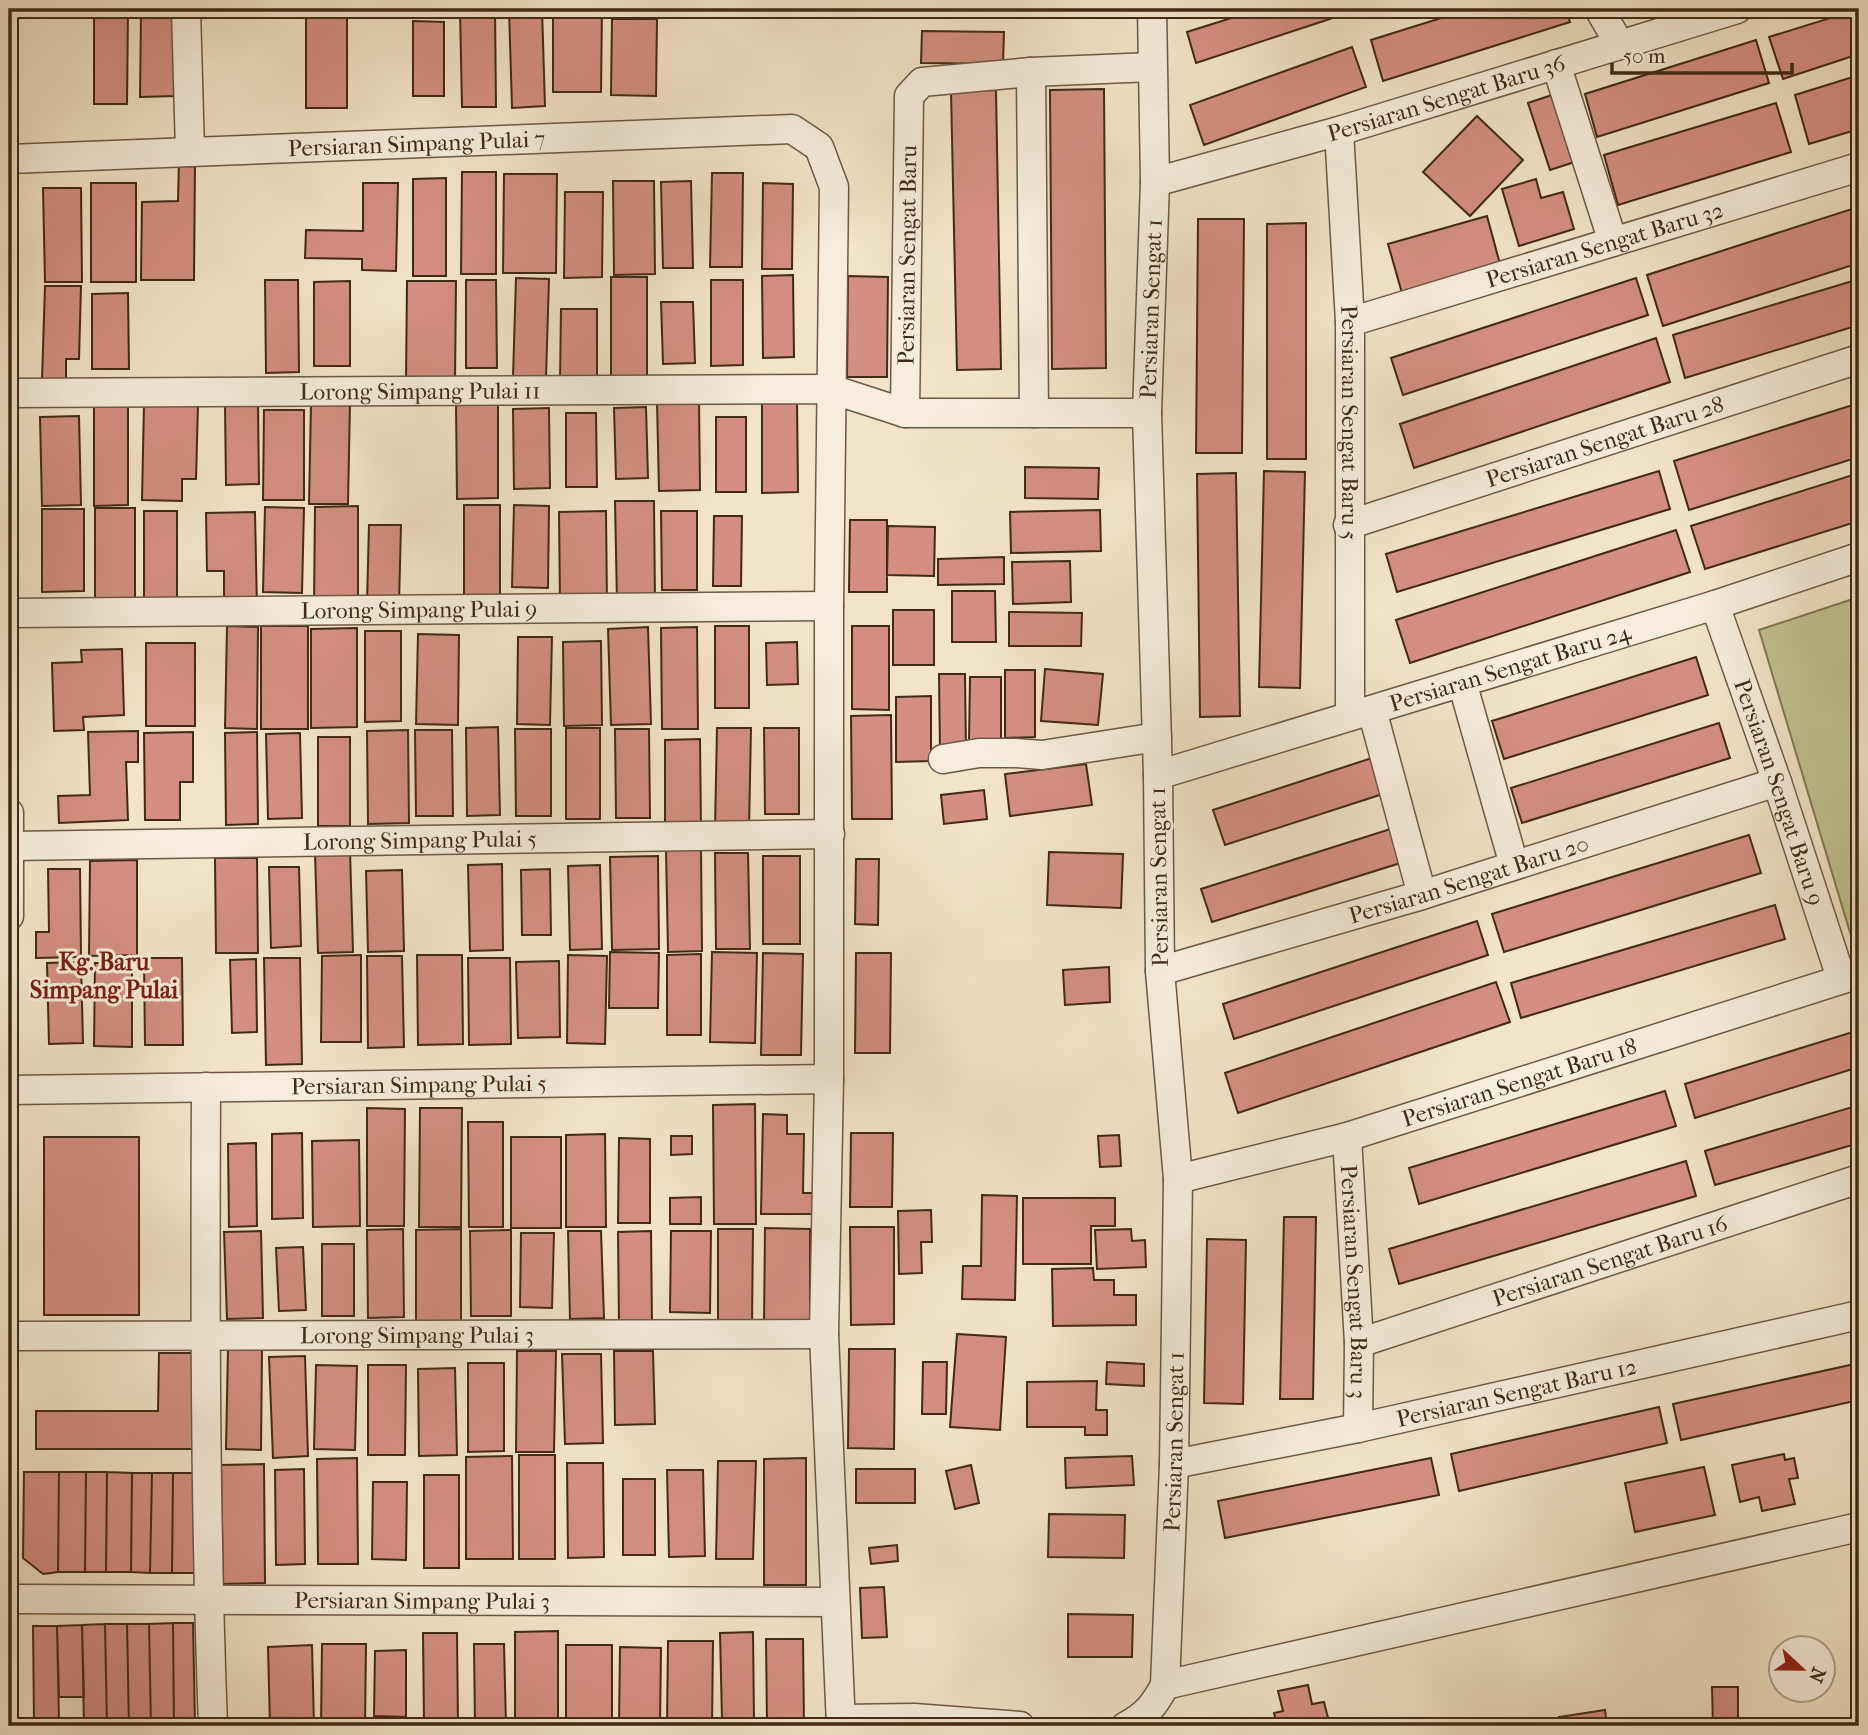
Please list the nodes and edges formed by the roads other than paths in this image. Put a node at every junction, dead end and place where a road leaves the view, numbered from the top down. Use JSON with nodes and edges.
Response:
{"nodes":[{"id":1,"x":186,"y":9,"type":"edge"},
{"id":2,"x":1152,"y":9,"type":"edge"},
{"id":3,"x":1599,"y":9,"type":"edge"},
{"id":4,"x":1737,"y":9,"type":"edge"},
{"id":5,"x":1620,"y":45,"type":"junction"},
{"id":6,"x":1556,"y":64,"type":"junction"},
{"id":7,"x":1152,"y":67,"type":"junction"},
{"id":8,"x":1031,"y":72,"type":"junction"},
{"id":9,"x":1339,"y":131,"type":"junction"},
{"id":10,"x":190,"y":152,"type":"junction"},
{"id":11,"x":9,"y":159,"type":"edge"},
{"id":12,"x":1859,"y":167,"type":"edge"},
{"id":13,"x":1155,"y":182,"type":"junction"},
{"id":14,"x":1613,"y":242,"type":"junction"},
{"id":15,"x":1350,"y":322,"type":"junction"},
{"id":16,"x":1859,"y":359,"type":"edge"},
{"id":17,"x":831,"y":389,"type":"junction"},
{"id":18,"x":9,"y":393,"type":"edge"},
{"id":19,"x":1034,"y":413,"type":"junction"},
{"id":20,"x":1147,"y":413,"type":"junction"},
{"id":21,"x":905,"y":414,"type":"junction"},
{"id":22,"x":1348,"y":525,"type":"junction"},
{"id":23,"x":1859,"y":557,"type":"edge"},
{"id":24,"x":1715,"y":605,"type":"junction"},
{"id":25,"x":829,"y":606,"type":"junction"},
{"id":26,"x":9,"y":612,"type":"edge"},
{"id":27,"x":1462,"y":682,"type":"junction"},
{"id":28,"x":1361,"y":713,"type":"junction"},
{"id":29,"x":1157,"y":737,"type":"junction"},
{"id":30,"x":943,"y":759,"type":"dead end"},
{"id":31,"x":1157,"y":775,"type":"junction"},
{"id":32,"x":1777,"y":782,"type":"junction"},
{"id":33,"x":9,"y":813,"type":"edge"},
{"id":34,"x":830,"y":834,"type":"junction"},
{"id":35,"x":10,"y":846,"type":"edge"},
{"id":36,"x":1514,"y":865,"type":"junction"},
{"id":37,"x":1422,"y":895,"type":"junction"},
{"id":38,"x":9,"y":916,"type":"edge"},
{"id":39,"x":1160,"y":971,"type":"junction"},
{"id":40,"x":1850,"y":976,"type":"edge"},
{"id":41,"x":829,"y":1079,"type":"junction"},
{"id":42,"x":206,"y":1087,"type":"junction"},
{"id":43,"x":9,"y":1090,"type":"edge"},
{"id":44,"x":1347,"y":1137,"type":"junction"},
{"id":45,"x":1178,"y":1179,"type":"junction"},
{"id":46,"x":1859,"y":1179,"type":"edge"},
{"id":47,"x":1859,"y":1315,"type":"edge"},
{"id":48,"x":824,"y":1334,"type":"junction"},
{"id":49,"x":9,"y":1336,"type":"edge"},
{"id":50,"x":205,"y":1336,"type":"junction"},
{"id":51,"x":1359,"y":1343,"type":"junction"},
{"id":52,"x":1358,"y":1428,"type":"junction"},
{"id":53,"x":1174,"y":1464,"type":"junction"},
{"id":54,"x":1859,"y":1527,"type":"edge"},
{"id":55,"x":9,"y":1599,"type":"edge"},
{"id":56,"x":209,"y":1600,"type":"junction"},
{"id":57,"x":835,"y":1602,"type":"junction"},
{"id":58,"x":1166,"y":1685,"type":"junction"},
{"id":59,"x":914,"y":1722,"type":"edge"},
{"id":60,"x":842,"y":1723,"type":"edge"},
{"id":61,"x":214,"y":1726,"type":"edge"},
{"id":62,"x":1020,"y":1726,"type":"edge"},
{"id":63,"x":1126,"y":1726,"type":"edge"}],
"edges":[{"from":1,"to":10,"type":"street"},
{"from":2,"to":7,"type":"street","name":"Persiaran Sengat 1"},
{"from":3,"to":5,"type":"street"},
{"from":4,"to":5,"type":"street","name":"Persiaran Sengat Baru 36"},
{"from":5,"to":6,"type":"street","name":"Persiaran Sengat Baru 36"},
{"from":6,"to":9,"type":"street","name":"Persiaran Sengat Baru 36"},
{"from":6,"to":14,"type":"street"},
{"from":7,"to":8,"type":"street"},
{"from":7,"to":13,"type":"street","name":"Persiaran Sengat 1"},
{"from":8,"to":19,"type":"street"},
{"from":8,"to":21,"type":"street","name":"Persiaran Sengat Baru"},
{"from":9,"to":13,"type":"street","name":"Persiaran Sengat Baru 36"},
{"from":9,"to":15,"type":"street","name":"Persiaran Sengat Baru 5"},
{"from":10,"to":11,"type":"street","name":"Persiaran Simpang Pulai 7"},
{"from":10,"to":17,"type":"street","name":"Persiaran Simpang Pulai 7"},
{"from":12,"to":14,"type":"street","name":"Persiaran Sengat Baru 32"},
{"from":13,"to":20,"type":"street","name":"Persiaran Sengat 1"},
{"from":14,"to":15,"type":"street","name":"Persiaran Sengat Baru 32"},
{"from":15,"to":22,"type":"street","name":"Persiaran Sengat Baru 5"},
{"from":16,"to":22,"type":"street","name":"Persiaran Sengat Baru 28"},
{"from":17,"to":18,"type":"street","name":"Lorong Simpang Pulai 11"},
{"from":17,"to":21,"type":"street","name":"Lorong Simpang Pulai 11"},
{"from":17,"to":25,"type":"street"},
{"from":19,"to":20,"type":"street","name":"Lorong Simpang Pulai 11"},
{"from":19,"to":21,"type":"street","name":"Lorong Simpang Pulai 11"},
{"from":20,"to":29,"type":"street","name":"Persiaran Sengat 1"},
{"from":22,"to":28,"type":"street","name":"Persiaran Sengat Baru 5"},
{"from":23,"to":24,"type":"street","name":"Persiaran Sengat Baru 24"},
{"from":24,"to":27,"type":"street","name":"Persiaran Sengat Baru 24"},
{"from":24,"to":32,"type":"street","name":"Persiaran Sengat Baru 9"},
{"from":25,"to":26,"type":"street","name":"Lorong Simpang Pulai 9"},
{"from":25,"to":34,"type":"street"},
{"from":27,"to":28,"type":"street","name":"Persiaran Sengat Baru 24"},
{"from":27,"to":36,"type":"street"},
{"from":28,"to":31,"type":"street","name":"Persiaran Sengat Baru 24"},
{"from":28,"to":37,"type":"street","name":"Persiaran Sengat Baru 5"},
{"from":29,"to":30,"type":"street"},
{"from":29,"to":31,"type":"street","name":"Persiaran Sengat 1"},
{"from":31,"to":39,"type":"street","name":"Persiaran Sengat 1"},
{"from":32,"to":36,"type":"street","name":"Persiaran Sengat Baru 20"},
{"from":32,"to":40,"type":"street","name":"Persiaran Sengat Baru 9"},
{"from":33,"to":35,"type":"street"},
{"from":34,"to":35,"type":"street","name":"Lorong Simpang Pulai 5"},
{"from":34,"to":41,"type":"street"},
{"from":35,"to":38,"type":"street"},
{"from":36,"to":37,"type":"street","name":"Persiaran Sengat Baru 20"},
{"from":37,"to":39,"type":"street","name":"Persiaran Sengat Baru 20"},
{"from":39,"to":45,"type":"street","name":"Persiaran Sengat 1"},
{"from":40,"to":44,"type":"street","name":"Persiaran Sengat Baru 18"},
{"from":41,"to":42,"type":"street","name":"Persiaran Simpang Pulai 5"},
{"from":41,"to":48,"type":"street"},
{"from":42,"to":43,"type":"street","name":"Persiaran Simpang Pulai 5"},
{"from":42,"to":50,"type":"street"},
{"from":44,"to":45,"type":"street","name":"Persiaran Sengat Baru 18"},
{"from":44,"to":51,"type":"street","name":"Persiaran Sengat Baru 3"},
{"from":45,"to":53,"type":"street","name":"Persiaran Sengat 1"},
{"from":46,"to":51,"type":"street","name":"Persiaran Sengat Baru 16"},
{"from":47,"to":52,"type":"street","name":"Persiaran Sengat Baru 12"},
{"from":48,"to":50,"type":"street","name":"Lorong Simpang Pulai 3"},
{"from":48,"to":57,"type":"street"},
{"from":49,"to":50,"type":"street","name":"Lorong Simpang Pulai 3"},
{"from":50,"to":56,"type":"street"},
{"from":51,"to":52,"type":"street","name":"Persiaran Sengat Baru 3"},
{"from":52,"to":53,"type":"street","name":"Persiaran Sengat Baru 12"},
{"from":53,"to":58,"type":"street","name":"Persiaran Sengat 1"},
{"from":54,"to":58,"type":"street"},
{"from":55,"to":56,"type":"street","name":"Persiaran Simpang Pulai 3"},
{"from":56,"to":57,"type":"street","name":"Persiaran Simpang Pulai 3"},
{"from":56,"to":61,"type":"street"},
{"from":57,"to":60,"type":"street"},
{"from":58,"to":63,"type":"street"},
{"from":59,"to":60,"type":"street"},
{"from":59,"to":62,"type":"street"}]}
